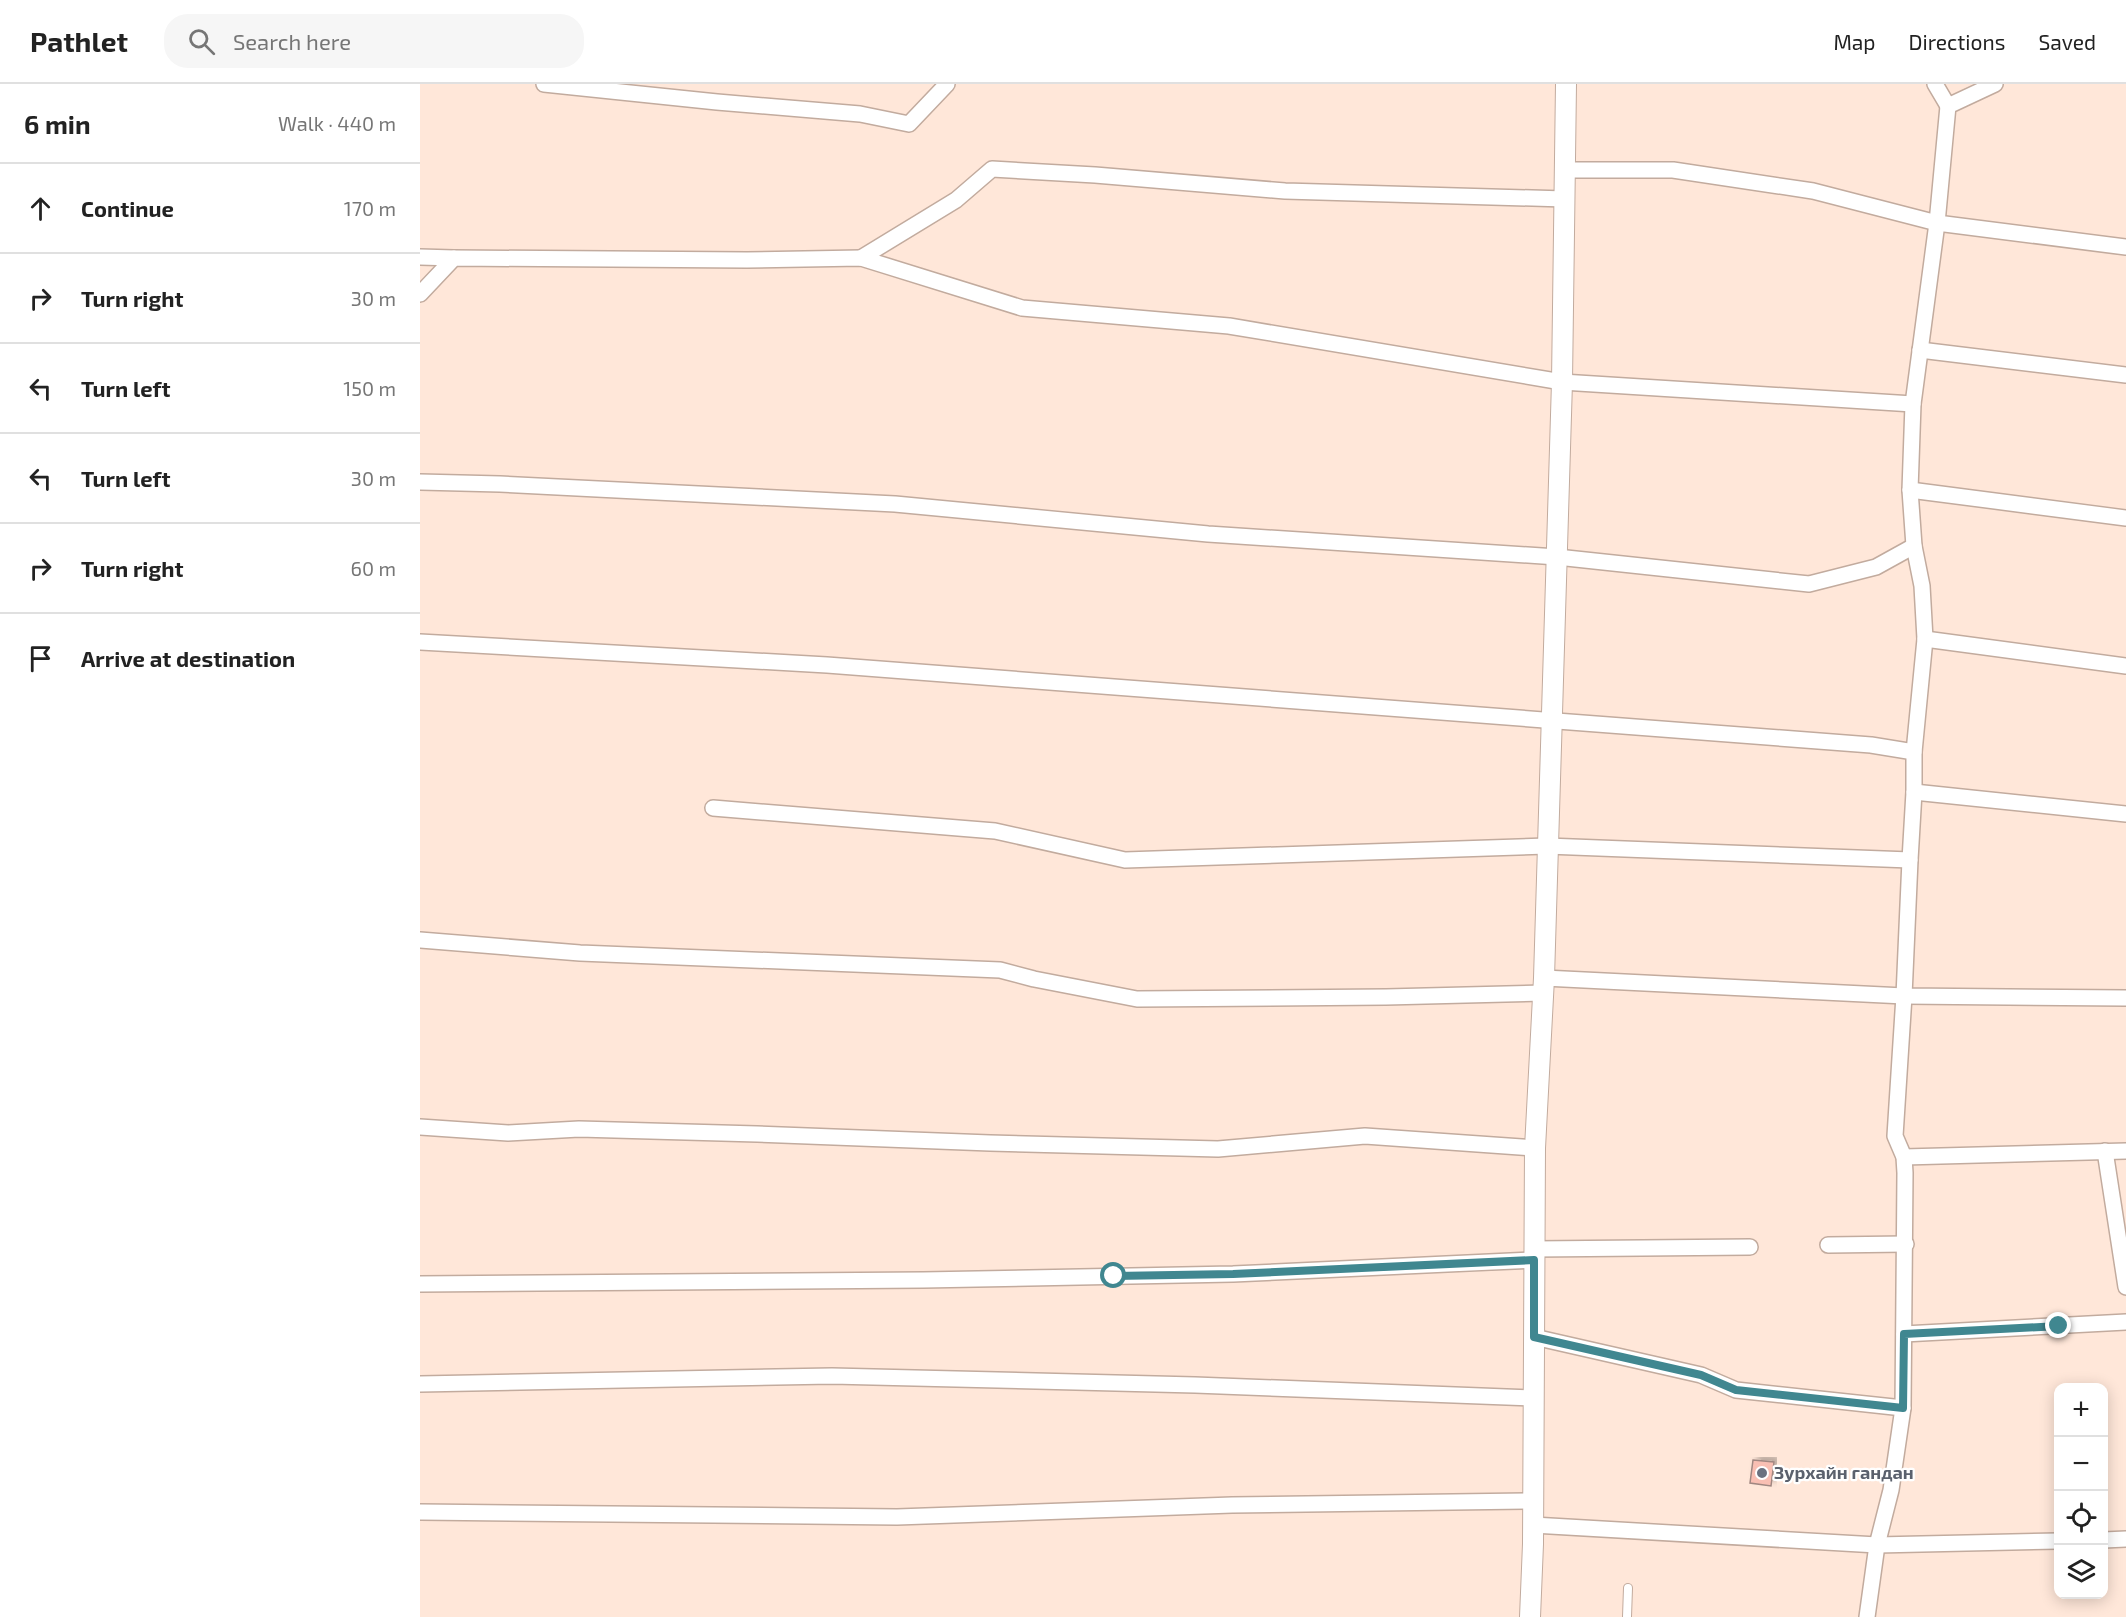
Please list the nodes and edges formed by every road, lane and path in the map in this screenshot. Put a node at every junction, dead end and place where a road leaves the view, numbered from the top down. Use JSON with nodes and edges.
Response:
{"nodes":[{"id":1,"x":544,"y":84,"type":"edge"},
{"id":2,"x":947,"y":84,"type":"edge"},
{"id":3,"x":1566,"y":84,"type":"edge"},
{"id":4,"x":1935,"y":84,"type":"edge"},
{"id":5,"x":1995,"y":84,"type":"edge"},
{"id":6,"x":1948,"y":106,"type":"junction"},
{"id":7,"x":1565,"y":170,"type":"junction"},
{"id":8,"x":1565,"y":199,"type":"junction"},
{"id":9,"x":1937,"y":223,"type":"junction"},
{"id":10,"x":2126,"y":247,"type":"edge"},
{"id":11,"x":420,"y":257,"type":"edge"},
{"id":12,"x":454,"y":258,"type":"junction"},
{"id":13,"x":861,"y":258,"type":"junction"},
{"id":14,"x":420,"y":294,"type":"edge"},
{"id":15,"x":1920,"y":350,"type":"junction"},
{"id":16,"x":2126,"y":375,"type":"edge"},
{"id":17,"x":1562,"y":382,"type":"junction"},
{"id":18,"x":1913,"y":404,"type":"junction"},
{"id":19,"x":420,"y":482,"type":"edge"},
{"id":20,"x":1910,"y":490,"type":"junction"},
{"id":21,"x":2126,"y":518,"type":"edge"},
{"id":22,"x":1914,"y":546,"type":"junction"},
{"id":23,"x":1557,"y":557,"type":"junction"},
{"id":24,"x":1925,"y":639,"type":"junction"},
{"id":25,"x":420,"y":642,"type":"edge"},
{"id":26,"x":2126,"y":666,"type":"edge"},
{"id":27,"x":1552,"y":720,"type":"junction"},
{"id":28,"x":1914,"y":752,"type":"junction"},
{"id":29,"x":1914,"y":792,"type":"junction"},
{"id":30,"x":713,"y":808,"type":"dead end"},
{"id":31,"x":2126,"y":814,"type":"edge"},
{"id":32,"x":1547,"y":846,"type":"junction"},
{"id":33,"x":1910,"y":860,"type":"junction"},
{"id":34,"x":420,"y":940,"type":"edge"},
{"id":35,"x":1543,"y":986,"type":"junction"},
{"id":36,"x":1904,"y":996,"type":"junction"},
{"id":37,"x":2126,"y":998,"type":"edge"},
{"id":38,"x":420,"y":1127,"type":"edge"},
{"id":39,"x":1535,"y":1148,"type":"junction"},
{"id":40,"x":2105,"y":1151,"type":"junction"},
{"id":41,"x":2126,"y":1151,"type":"edge"},
{"id":42,"x":1904,"y":1157,"type":"junction"},
{"id":43,"x":1906,"y":1244,"type":"junction"},
{"id":44,"x":1828,"y":1245,"type":"dead end"},
{"id":45,"x":1750,"y":1247,"type":"dead end"},
{"id":46,"x":1534,"y":1255,"type":"junction"},
{"id":47,"x":420,"y":1284,"type":"edge"},
{"id":48,"x":2126,"y":1287,"type":"edge"},
{"id":49,"x":2126,"y":1322,"type":"edge"},
{"id":50,"x":1904,"y":1334,"type":"junction"},
{"id":51,"x":1534,"y":1337,"type":"junction"},
{"id":52,"x":420,"y":1384,"type":"edge"},
{"id":53,"x":1534,"y":1398,"type":"junction"},
{"id":54,"x":1903,"y":1408,"type":"junction"},
{"id":55,"x":1533,"y":1501,"type":"junction"},
{"id":56,"x":420,"y":1512,"type":"edge"},
{"id":57,"x":1533,"y":1525,"type":"junction"},
{"id":58,"x":2126,"y":1539,"type":"edge"},
{"id":59,"x":2108,"y":1540,"type":"edge"},
{"id":60,"x":2054,"y":1541,"type":"edge"},
{"id":61,"x":1877,"y":1545,"type":"junction"},
{"id":62,"x":1628,"y":1588,"type":"dead end"},
{"id":63,"x":1530,"y":1617,"type":"edge"},
{"id":64,"x":1627,"y":1617,"type":"edge"},
{"id":65,"x":1867,"y":1617,"type":"edge"}],
"edges":[{"from":1,"to":2,"type":"street"},
{"from":3,"to":7,"type":"street"},
{"from":4,"to":6,"type":"street"},
{"from":5,"to":6,"type":"street"},
{"from":6,"to":9,"type":"street"},
{"from":7,"to":8,"type":"street"},
{"from":7,"to":9,"type":"street"},
{"from":8,"to":13,"type":"street"},
{"from":8,"to":17,"type":"street"},
{"from":9,"to":10,"type":"street"},
{"from":9,"to":15,"type":"street"},
{"from":11,"to":12,"type":"street"},
{"from":12,"to":13,"type":"street"},
{"from":12,"to":14,"type":"street"},
{"from":13,"to":17,"type":"street"},
{"from":15,"to":16,"type":"street"},
{"from":15,"to":18,"type":"street"},
{"from":17,"to":18,"type":"street"},
{"from":17,"to":23,"type":"street"},
{"from":18,"to":20,"type":"street"},
{"from":19,"to":23,"type":"street"},
{"from":20,"to":21,"type":"street"},
{"from":20,"to":22,"type":"street"},
{"from":22,"to":23,"type":"street"},
{"from":22,"to":24,"type":"street"},
{"from":23,"to":27,"type":"street"},
{"from":24,"to":26,"type":"street"},
{"from":24,"to":28,"type":"street"},
{"from":25,"to":27,"type":"street"},
{"from":27,"to":28,"type":"street"},
{"from":27,"to":32,"type":"street"},
{"from":28,"to":29,"type":"street"},
{"from":29,"to":31,"type":"street"},
{"from":29,"to":33,"type":"street"},
{"from":30,"to":32,"type":"street"},
{"from":32,"to":33,"type":"street"},
{"from":32,"to":35,"type":"street"},
{"from":33,"to":36,"type":"street"},
{"from":34,"to":35,"type":"street"},
{"from":35,"to":36,"type":"street"},
{"from":35,"to":39,"type":"street"},
{"from":36,"to":37,"type":"street"},
{"from":36,"to":42,"type":"street"},
{"from":38,"to":39,"type":"street"},
{"from":39,"to":46,"type":"street"},
{"from":40,"to":41,"type":"street"},
{"from":40,"to":42,"type":"street"},
{"from":40,"to":48,"type":"street"},
{"from":42,"to":43,"type":"street"},
{"from":43,"to":44,"type":"street"},
{"from":43,"to":50,"type":"street"},
{"from":45,"to":46,"type":"street"},
{"from":46,"to":47,"type":"street"},
{"from":46,"to":51,"type":"street"},
{"from":49,"to":50,"type":"street"},
{"from":50,"to":54,"type":"street"},
{"from":51,"to":53,"type":"street"},
{"from":51,"to":54,"type":"street"},
{"from":52,"to":53,"type":"street"},
{"from":53,"to":55,"type":"street"},
{"from":54,"to":61,"type":"street"},
{"from":55,"to":56,"type":"street"},
{"from":55,"to":57,"type":"street"},
{"from":57,"to":61,"type":"street"},
{"from":57,"to":63,"type":"street"},
{"from":58,"to":59,"type":"street"},
{"from":60,"to":61,"type":"street"},
{"from":61,"to":65,"type":"street"},
{"from":62,"to":64,"type":"lane"}]}
